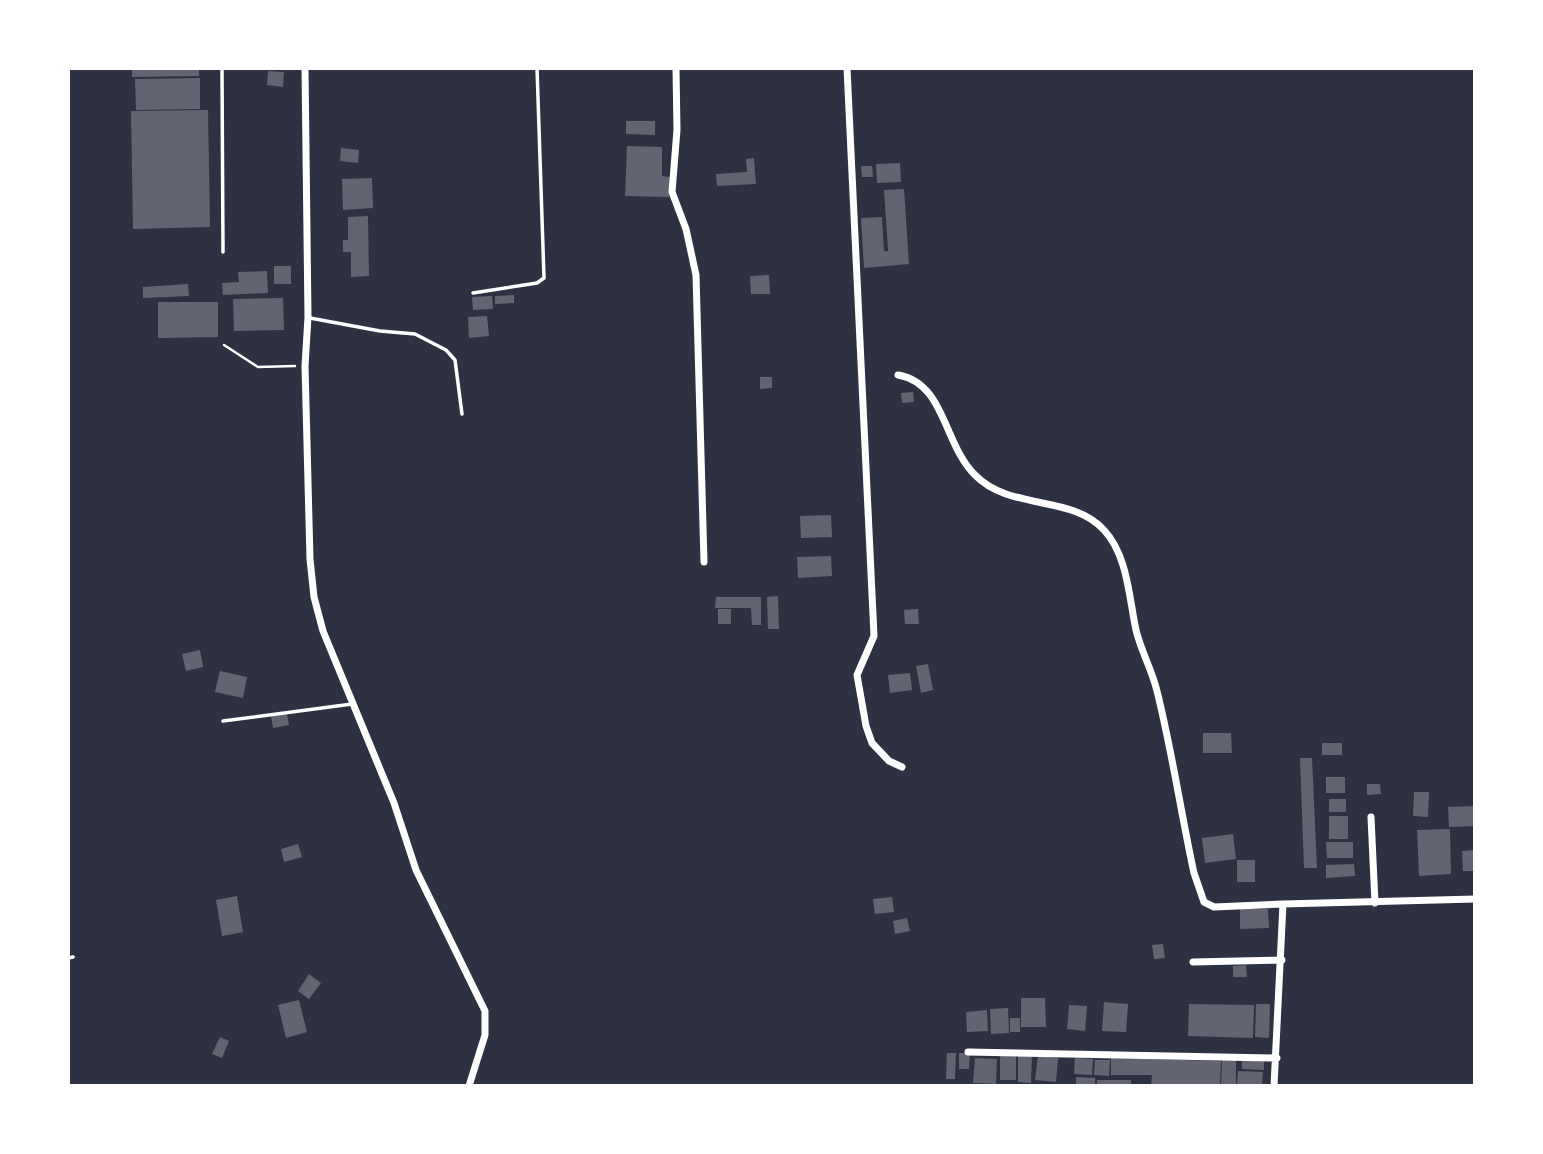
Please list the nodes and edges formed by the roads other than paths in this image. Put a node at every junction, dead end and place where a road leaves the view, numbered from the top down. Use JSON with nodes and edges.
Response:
{"nodes":[{"id":1,"x":222,"y":68,"type":"edge"},
{"id":2,"x":305,"y":68,"type":"edge"},
{"id":3,"x":537,"y":68,"type":"edge"},
{"id":4,"x":676,"y":68,"type":"edge"},
{"id":5,"x":847,"y":68,"type":"edge"},
{"id":6,"x":223,"y":252,"type":"dead end"},
{"id":7,"x":473,"y":293,"type":"dead end"},
{"id":8,"x":308,"y":317,"type":"junction"},
{"id":9,"x":898,"y":375,"type":"dead end"},
{"id":10,"x":462,"y":414,"type":"dead end"},
{"id":11,"x":704,"y":562,"type":"dead end"},
{"id":12,"x":352,"y":704,"type":"junction"},
{"id":13,"x":223,"y":721,"type":"dead end"},
{"id":14,"x":902,"y":767,"type":"dead end"},
{"id":15,"x":1371,"y":817,"type":"dead end"},
{"id":16,"x":1475,"y":899,"type":"edge"},
{"id":17,"x":1375,"y":903,"type":"junction"},
{"id":18,"x":1283,"y":904,"type":"junction"},
{"id":19,"x":1282,"y":960,"type":"junction"},
{"id":20,"x":1193,"y":961,"type":"dead end"},
{"id":21,"x":968,"y":1052,"type":"dead end"},
{"id":22,"x":1277,"y":1058,"type":"junction"},
{"id":23,"x":468,"y":1086,"type":"edge"},
{"id":24,"x":1274,"y":1086,"type":"edge"}],
"edges":[{"from":1,"to":6,"type":"lane"},
{"from":2,"to":8,"type":"street"},
{"from":3,"to":7,"type":"lane"},
{"from":4,"to":11,"type":"street"},
{"from":5,"to":14,"type":"street"},
{"from":8,"to":10,"type":"lane"},
{"from":8,"to":12,"type":"street"},
{"from":9,"to":18,"type":"street"},
{"from":12,"to":13,"type":"lane"},
{"from":12,"to":23,"type":"street"},
{"from":15,"to":17,"type":"street"},
{"from":16,"to":17,"type":"street"},
{"from":17,"to":18,"type":"street"},
{"from":18,"to":19,"type":"street"},
{"from":19,"to":20,"type":"street"},
{"from":19,"to":22,"type":"street"},
{"from":21,"to":22,"type":"street"},
{"from":22,"to":24,"type":"street"}]}
